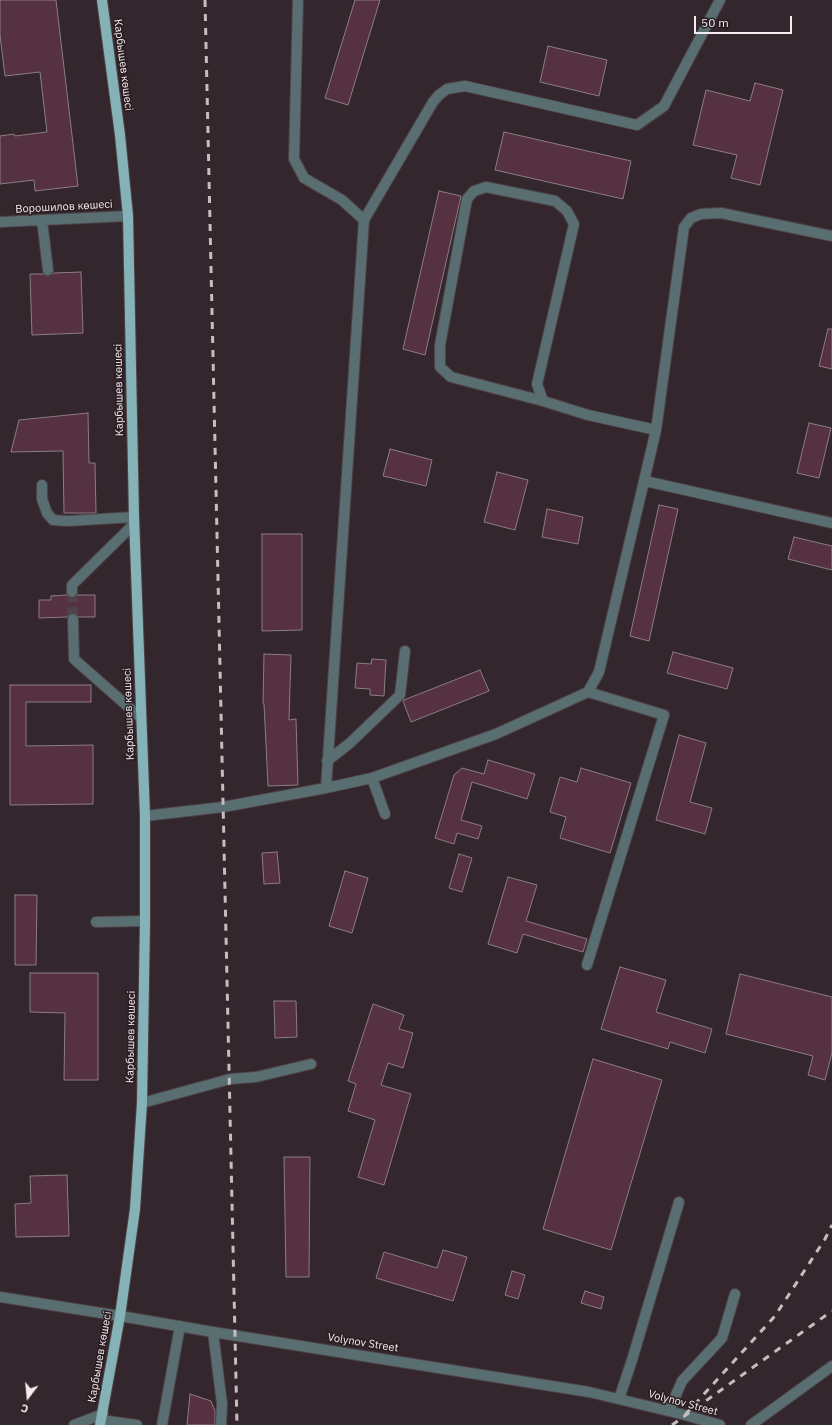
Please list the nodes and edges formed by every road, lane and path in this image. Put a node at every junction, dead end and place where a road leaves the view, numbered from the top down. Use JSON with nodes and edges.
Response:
{"nodes":[{"id":1,"x":102,"y":0,"type":"edge"},
{"id":2,"x":298,"y":0,"type":"edge"},
{"id":3,"x":720,"y":0,"type":"edge"},
{"id":4,"x":128,"y":216,"type":"junction"},
{"id":5,"x":42,"y":220,"type":"junction"},
{"id":6,"x":364,"y":220,"type":"junction"},
{"id":7,"x":0,"y":222,"type":"edge"},
{"id":8,"x":832,"y":236,"type":"edge"},
{"id":9,"x":48,"y":270,"type":"dead end"},
{"id":10,"x":543,"y":401,"type":"junction"},
{"id":11,"x":656,"y":430,"type":"junction"},
{"id":12,"x":645,"y":481,"type":"junction"},
{"id":13,"x":42,"y":485,"type":"dead end"},
{"id":14,"x":134,"y":520,"type":"junction"},
{"id":15,"x":832,"y":523,"type":"edge"},
{"id":16,"x":72,"y":592,"type":"tunnel mouth"},
{"id":17,"x":73,"y":620,"type":"tunnel mouth"},
{"id":18,"x":405,"y":651,"type":"dead end"},
{"id":19,"x":588,"y":692,"type":"junction"},
{"id":20,"x":141,"y":718,"type":"junction"},
{"id":21,"x":327,"y":761,"type":"junction"},
{"id":22,"x":372,"y":778,"type":"junction"},
{"id":23,"x":326,"y":788,"type":"junction"},
{"id":24,"x":385,"y":814,"type":"dead end"},
{"id":25,"x":145,"y":816,"type":"junction"},
{"id":26,"x":145,"y":921,"type":"junction"},
{"id":27,"x":96,"y":922,"type":"dead end"},
{"id":28,"x":587,"y":965,"type":"dead end"},
{"id":29,"x":311,"y":1064,"type":"dead end"},
{"id":30,"x":142,"y":1103,"type":"junction"},
{"id":31,"x":678,"y":1202,"type":"dead end"},
{"id":32,"x":735,"y":1294,"type":"dead end"},
{"id":33,"x":0,"y":1297,"type":"edge"},
{"id":34,"x":120,"y":1316,"type":"junction"},
{"id":35,"x":180,"y":1326,"type":"junction"},
{"id":36,"x":213,"y":1332,"type":"junction"},
{"id":37,"x":832,"y":1366,"type":"edge"},
{"id":38,"x":619,"y":1399,"type":"junction"},
{"id":39,"x":669,"y":1411,"type":"junction"},
{"id":40,"x":101,"y":1420,"type":"edge"},
{"id":41,"x":74,"y":1425,"type":"edge"},
{"id":42,"x":137,"y":1425,"type":"edge"},
{"id":43,"x":162,"y":1425,"type":"edge"},
{"id":44,"x":221,"y":1425,"type":"edge"},
{"id":45,"x":720,"y":1425,"type":"edge"},
{"id":46,"x":750,"y":1425,"type":"edge"}],
"edges":[{"from":1,"to":4,"type":"main road","name":"Карбышев көшесі"},
{"from":2,"to":6,"type":"street"},
{"from":3,"to":6,"type":"street"},
{"from":4,"to":5,"type":"street","name":"Ворошилов көшесі"},
{"from":4,"to":14,"type":"main road","name":"Карбышев көшесі"},
{"from":5,"to":7,"type":"street","name":"Ворошилов көшесі"},
{"from":5,"to":9,"type":"street"},
{"from":6,"to":21,"type":"street"},
{"from":8,"to":11,"type":"street"},
{"from":10,"to":10,"type":"street"},
{"from":10,"to":11,"type":"street"},
{"from":11,"to":12,"type":"street"},
{"from":12,"to":15,"type":"street"},
{"from":12,"to":19,"type":"street"},
{"from":13,"to":14,"type":"street"},
{"from":14,"to":16,"type":"street"},
{"from":14,"to":20,"type":"main road","name":"Карбышев көшесі"},
{"from":17,"to":20,"type":"street"},
{"from":18,"to":21,"type":"street"},
{"from":19,"to":22,"type":"street"},
{"from":19,"to":28,"type":"street"},
{"from":20,"to":25,"type":"main road","name":"Карбышев көшесі"},
{"from":21,"to":23,"type":"street"},
{"from":22,"to":23,"type":"street"},
{"from":22,"to":24,"type":"street"},
{"from":23,"to":25,"type":"street"},
{"from":25,"to":26,"type":"main road","name":"Карбышев көшесі"},
{"from":26,"to":27,"type":"street"},
{"from":26,"to":30,"type":"main road","name":"Карбышев көшесі"},
{"from":29,"to":30,"type":"street"},
{"from":30,"to":34,"type":"main road","name":"Карбышев көшесі"},
{"from":31,"to":38,"type":"street"},
{"from":32,"to":39,"type":"street"},
{"from":33,"to":34,"type":"street","name":"Volynov Street"},
{"from":34,"to":35,"type":"street","name":"Volynov Street"},
{"from":34,"to":40,"type":"main road","name":"Карбышев көшесі"},
{"from":35,"to":36,"type":"street","name":"Volynov Street"},
{"from":35,"to":43,"type":"street"},
{"from":36,"to":38,"type":"street","name":"Volynov Street"},
{"from":36,"to":44,"type":"street"},
{"from":37,"to":46,"type":"street"},
{"from":38,"to":39,"type":"street","name":"Volynov Street"},
{"from":39,"to":45,"type":"street","name":"Volynov Street"},
{"from":40,"to":41,"type":"street"},
{"from":40,"to":42,"type":"street"}]}
